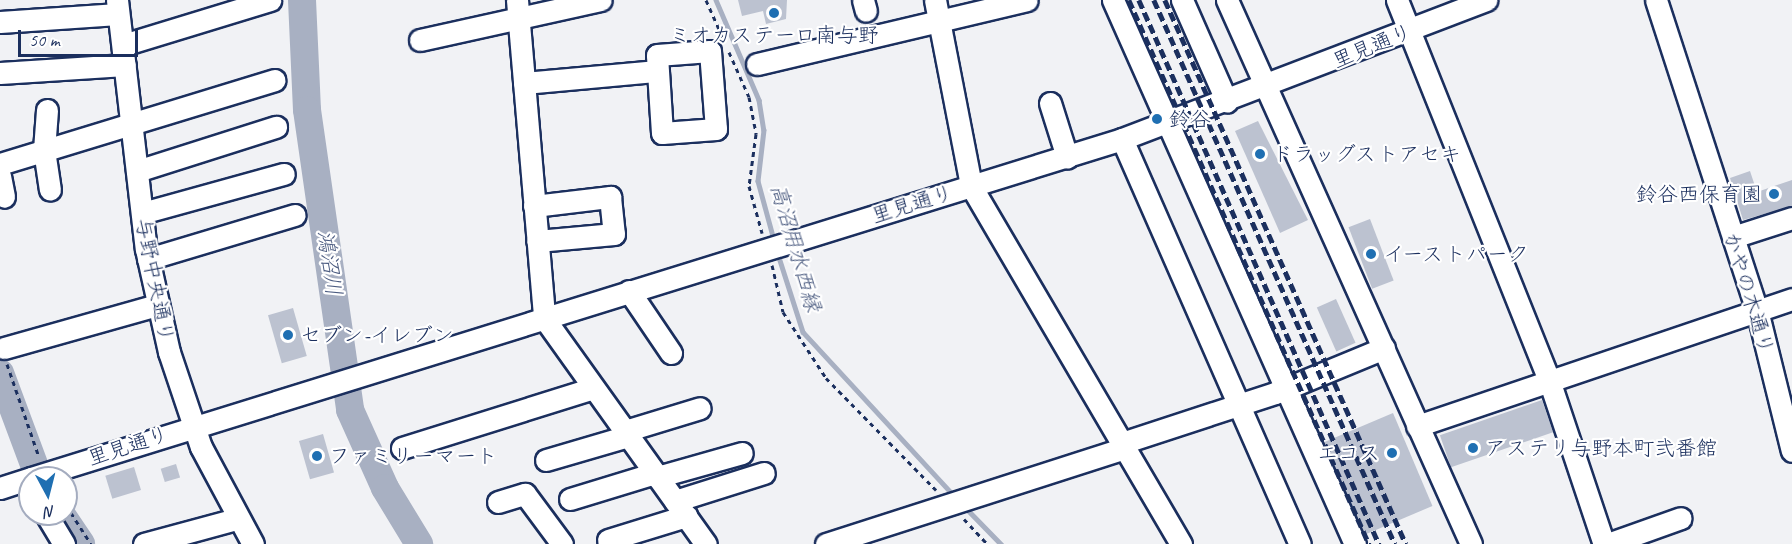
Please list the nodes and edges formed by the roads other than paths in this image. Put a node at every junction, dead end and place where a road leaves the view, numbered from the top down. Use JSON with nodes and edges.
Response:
{"nodes":[{"id":1,"x":270,"y":0,"type":"edge"},
{"id":2,"x":935,"y":0,"type":"edge"},
{"id":3,"x":1027,"y":0,"type":"edge"},
{"id":4,"x":1113,"y":0,"type":"edge"},
{"id":5,"x":1182,"y":0,"type":"edge"},
{"id":6,"x":1227,"y":0,"type":"edge"},
{"id":7,"x":1397,"y":0,"type":"edge"},
{"id":8,"x":1486,"y":0,"type":"edge"},
{"id":9,"x":1656,"y":0,"type":"edge"},
{"id":10,"x":591,"y":1,"type":"edge"},
{"id":11,"x":118,"y":7,"type":"edge"},
{"id":12,"x":518,"y":10,"type":"edge"},
{"id":13,"x":0,"y":22,"type":"edge"},
{"id":14,"x":940,"y":24,"type":"junction"},
{"id":15,"x":1412,"y":30,"type":"junction"},
{"id":16,"x":420,"y":40,"type":"dead end"},
{"id":17,"x":124,"y":55,"type":"junction"},
{"id":18,"x":757,"y":64,"type":"dead end"},
{"id":19,"x":657,"y":70,"type":"junction"},
{"id":20,"x":0,"y":73,"type":"edge"},
{"id":21,"x":274,"y":80,"type":"dead end"},
{"id":22,"x":524,"y":83,"type":"junction"},
{"id":23,"x":1265,"y":88,"type":"junction"},
{"id":24,"x":1227,"y":102,"type":"junction"},
{"id":25,"x":1050,"y":103,"type":"dead end"},
{"id":26,"x":47,"y":110,"type":"dead end"},
{"id":27,"x":132,"y":122,"type":"junction"},
{"id":28,"x":1167,"y":122,"type":"junction"},
{"id":29,"x":276,"y":127,"type":"dead end"},
{"id":30,"x":1122,"y":138,"type":"junction"},
{"id":31,"x":44,"y":150,"type":"junction"},
{"id":32,"x":1067,"y":157,"type":"junction"},
{"id":33,"x":0,"y":164,"type":"edge"},
{"id":34,"x":137,"y":171,"type":"junction"},
{"id":35,"x":284,"y":174,"type":"dead end"},
{"id":36,"x":0,"y":176,"type":"edge"},
{"id":37,"x":971,"y":186,"type":"junction"},
{"id":38,"x":50,"y":190,"type":"dead end"},
{"id":39,"x":4,"y":197,"type":"dead end"},
{"id":40,"x":534,"y":206,"type":"junction"},
{"id":41,"x":142,"y":213,"type":"junction"},
{"id":42,"x":295,"y":214,"type":"dead end"},
{"id":43,"x":1792,"y":218,"type":"edge"},
{"id":44,"x":1733,"y":237,"type":"junction"},
{"id":45,"x":537,"y":241,"type":"junction"},
{"id":46,"x":148,"y":259,"type":"junction"},
{"id":47,"x":629,"y":291,"type":"junction"},
{"id":48,"x":1792,"y":299,"type":"edge"},
{"id":49,"x":157,"y":305,"type":"junction"},
{"id":50,"x":1757,"y":310,"type":"junction"},
{"id":51,"x":544,"y":318,"type":"junction"},
{"id":52,"x":1384,"y":348,"type":"junction"},
{"id":53,"x":671,"y":353,"type":"dead end"},
{"id":54,"x":4,"y":354,"type":"road end"},
{"id":55,"x":1549,"y":380,"type":"junction"},
{"id":56,"x":593,"y":388,"type":"junction"},
{"id":57,"x":1286,"y":388,"type":"junction"},
{"id":58,"x":1239,"y":403,"type":"junction"},
{"id":59,"x":700,"y":408,"type":"dead end"},
{"id":60,"x":1788,"y":414,"type":"edge"},
{"id":61,"x":192,"y":426,"type":"junction"},
{"id":62,"x":1417,"y":426,"type":"junction"},
{"id":63,"x":626,"y":434,"type":"junction"},
{"id":64,"x":1124,"y":445,"type":"junction"},
{"id":65,"x":402,"y":448,"type":"dead end"},
{"id":66,"x":1792,"y":451,"type":"edge"},
{"id":67,"x":742,"y":453,"type":"dead end"},
{"id":68,"x":546,"y":460,"type":"dead end"},
{"id":69,"x":71,"y":466,"type":"edge"},
{"id":70,"x":764,"y":473,"type":"dead end"},
{"id":71,"x":656,"y":475,"type":"junction"},
{"id":72,"x":18,"y":483,"type":"edge"},
{"id":73,"x":0,"y":488,"type":"edge"},
{"id":74,"x":570,"y":499,"type":"dead end"},
{"id":75,"x":498,"y":502,"type":"dead end"},
{"id":76,"x":681,"y":509,"type":"junction"},
{"id":77,"x":1681,"y":518,"type":"dead end"},
{"id":78,"x":236,"y":519,"type":"junction"},
{"id":79,"x":53,"y":526,"type":"edge"},
{"id":80,"x":608,"y":540,"type":"dead end"},
{"id":81,"x":158,"y":542,"type":"edge"},
{"id":82,"x":64,"y":544,"type":"edge"},
{"id":83,"x":253,"y":544,"type":"edge"},
{"id":84,"x":562,"y":544,"type":"edge"},
{"id":85,"x":706,"y":544,"type":"edge"},
{"id":86,"x":826,"y":544,"type":"edge"},
{"id":87,"x":1181,"y":544,"type":"edge"},
{"id":88,"x":1300,"y":544,"type":"edge"},
{"id":89,"x":1355,"y":544,"type":"edge"},
{"id":90,"x":1472,"y":544,"type":"edge"},
{"id":91,"x":1606,"y":544,"type":"edge"}],
"edges":[{"from":1,"to":17,"type":"street"},
{"from":2,"to":14,"type":"street"},
{"from":3,"to":14,"type":"street"},
{"from":4,"to":28,"type":"street"},
{"from":5,"to":24,"type":"street"},
{"from":6,"to":23,"type":"street"},
{"from":7,"to":15,"type":"street"},
{"from":8,"to":15,"type":"street","name":"里見通り"},
{"from":9,"to":44,"type":"street","name":"かやの木通り"},
{"from":10,"to":12,"type":"street"},
{"from":11,"to":13,"type":"street"},
{"from":11,"to":17,"type":"street","name":"与野中央通り"},
{"from":12,"to":16,"type":"street"},
{"from":12,"to":22,"type":"street"},
{"from":14,"to":18,"type":"street"},
{"from":14,"to":37,"type":"street"},
{"from":15,"to":23,"type":"street","name":"里見通り"},
{"from":15,"to":55,"type":"street"},
{"from":17,"to":20,"type":"street"},
{"from":17,"to":27,"type":"street","name":"与野中央通り"},
{"from":19,"to":19,"type":"street"},
{"from":19,"to":22,"type":"street"},
{"from":21,"to":27,"type":"street"},
{"from":22,"to":40,"type":"street"},
{"from":23,"to":24,"type":"street","name":"里見通り"},
{"from":23,"to":52,"type":"street"},
{"from":24,"to":28,"type":"street","name":"里見通り"},
{"from":25,"to":32,"type":"street"},
{"from":26,"to":31,"type":"street"},
{"from":27,"to":31,"type":"street"},
{"from":27,"to":34,"type":"street","name":"与野中央通り"},
{"from":28,"to":30,"type":"street","name":"里見通り"},
{"from":28,"to":57,"type":"street"},
{"from":29,"to":34,"type":"street"},
{"from":30,"to":32,"type":"street","name":"里見通り"},
{"from":30,"to":58,"type":"street"},
{"from":31,"to":33,"type":"street"},
{"from":31,"to":38,"type":"street"},
{"from":32,"to":37,"type":"street","name":"里見通り"},
{"from":34,"to":41,"type":"street","name":"与野中央通り"},
{"from":35,"to":41,"type":"street"},
{"from":36,"to":39,"type":"street"},
{"from":37,"to":47,"type":"street","name":"里見通り"},
{"from":37,"to":64,"type":"street"},
{"from":40,"to":45,"type":"street"},
{"from":40,"to":45,"type":"street"},
{"from":41,"to":46,"type":"street","name":"与野中央通り"},
{"from":42,"to":46,"type":"street"},
{"from":43,"to":44,"type":"street"},
{"from":44,"to":50,"type":"street","name":"かやの木通り"},
{"from":45,"to":51,"type":"street"},
{"from":46,"to":49,"type":"street","name":"与野中央通り"},
{"from":47,"to":51,"type":"street","name":"里見通り"},
{"from":47,"to":53,"type":"street"},
{"from":48,"to":50,"type":"street"},
{"from":49,"to":54,"type":"street"},
{"from":49,"to":61,"type":"street","name":"与野中央通り"},
{"from":50,"to":55,"type":"street"},
{"from":50,"to":60,"type":"street","name":"かやの木通り"},
{"from":51,"to":56,"type":"street"},
{"from":51,"to":61,"type":"street","name":"里見通り"},
{"from":52,"to":57,"type":"street"},
{"from":52,"to":62,"type":"street"},
{"from":55,"to":62,"type":"street"},
{"from":55,"to":91,"type":"street"},
{"from":56,"to":63,"type":"street"},
{"from":56,"to":65,"type":"street"},
{"from":57,"to":58,"type":"street"},
{"from":57,"to":89,"type":"street"},
{"from":58,"to":64,"type":"street"},
{"from":58,"to":88,"type":"street"},
{"from":59,"to":63,"type":"street"},
{"from":60,"to":66,"type":"street","name":"かやの木通り"},
{"from":61,"to":69,"type":"street","name":"里見通り"},
{"from":61,"to":78,"type":"street","name":"与野中央通り"},
{"from":62,"to":90,"type":"street"},
{"from":63,"to":68,"type":"street"},
{"from":63,"to":71,"type":"street"},
{"from":64,"to":86,"type":"street"},
{"from":64,"to":87,"type":"street"},
{"from":67,"to":71,"type":"street"},
{"from":70,"to":76,"type":"street"},
{"from":71,"to":74,"type":"street"},
{"from":71,"to":76,"type":"street"},
{"from":72,"to":73,"type":"street","name":"里見通り"},
{"from":75,"to":84,"type":"street"},
{"from":76,"to":80,"type":"street"},
{"from":76,"to":85,"type":"street"},
{"from":77,"to":91,"type":"street"},
{"from":78,"to":81,"type":"street"},
{"from":78,"to":83,"type":"street","name":"与野中央通り"},
{"from":79,"to":82,"type":"street"}]}
